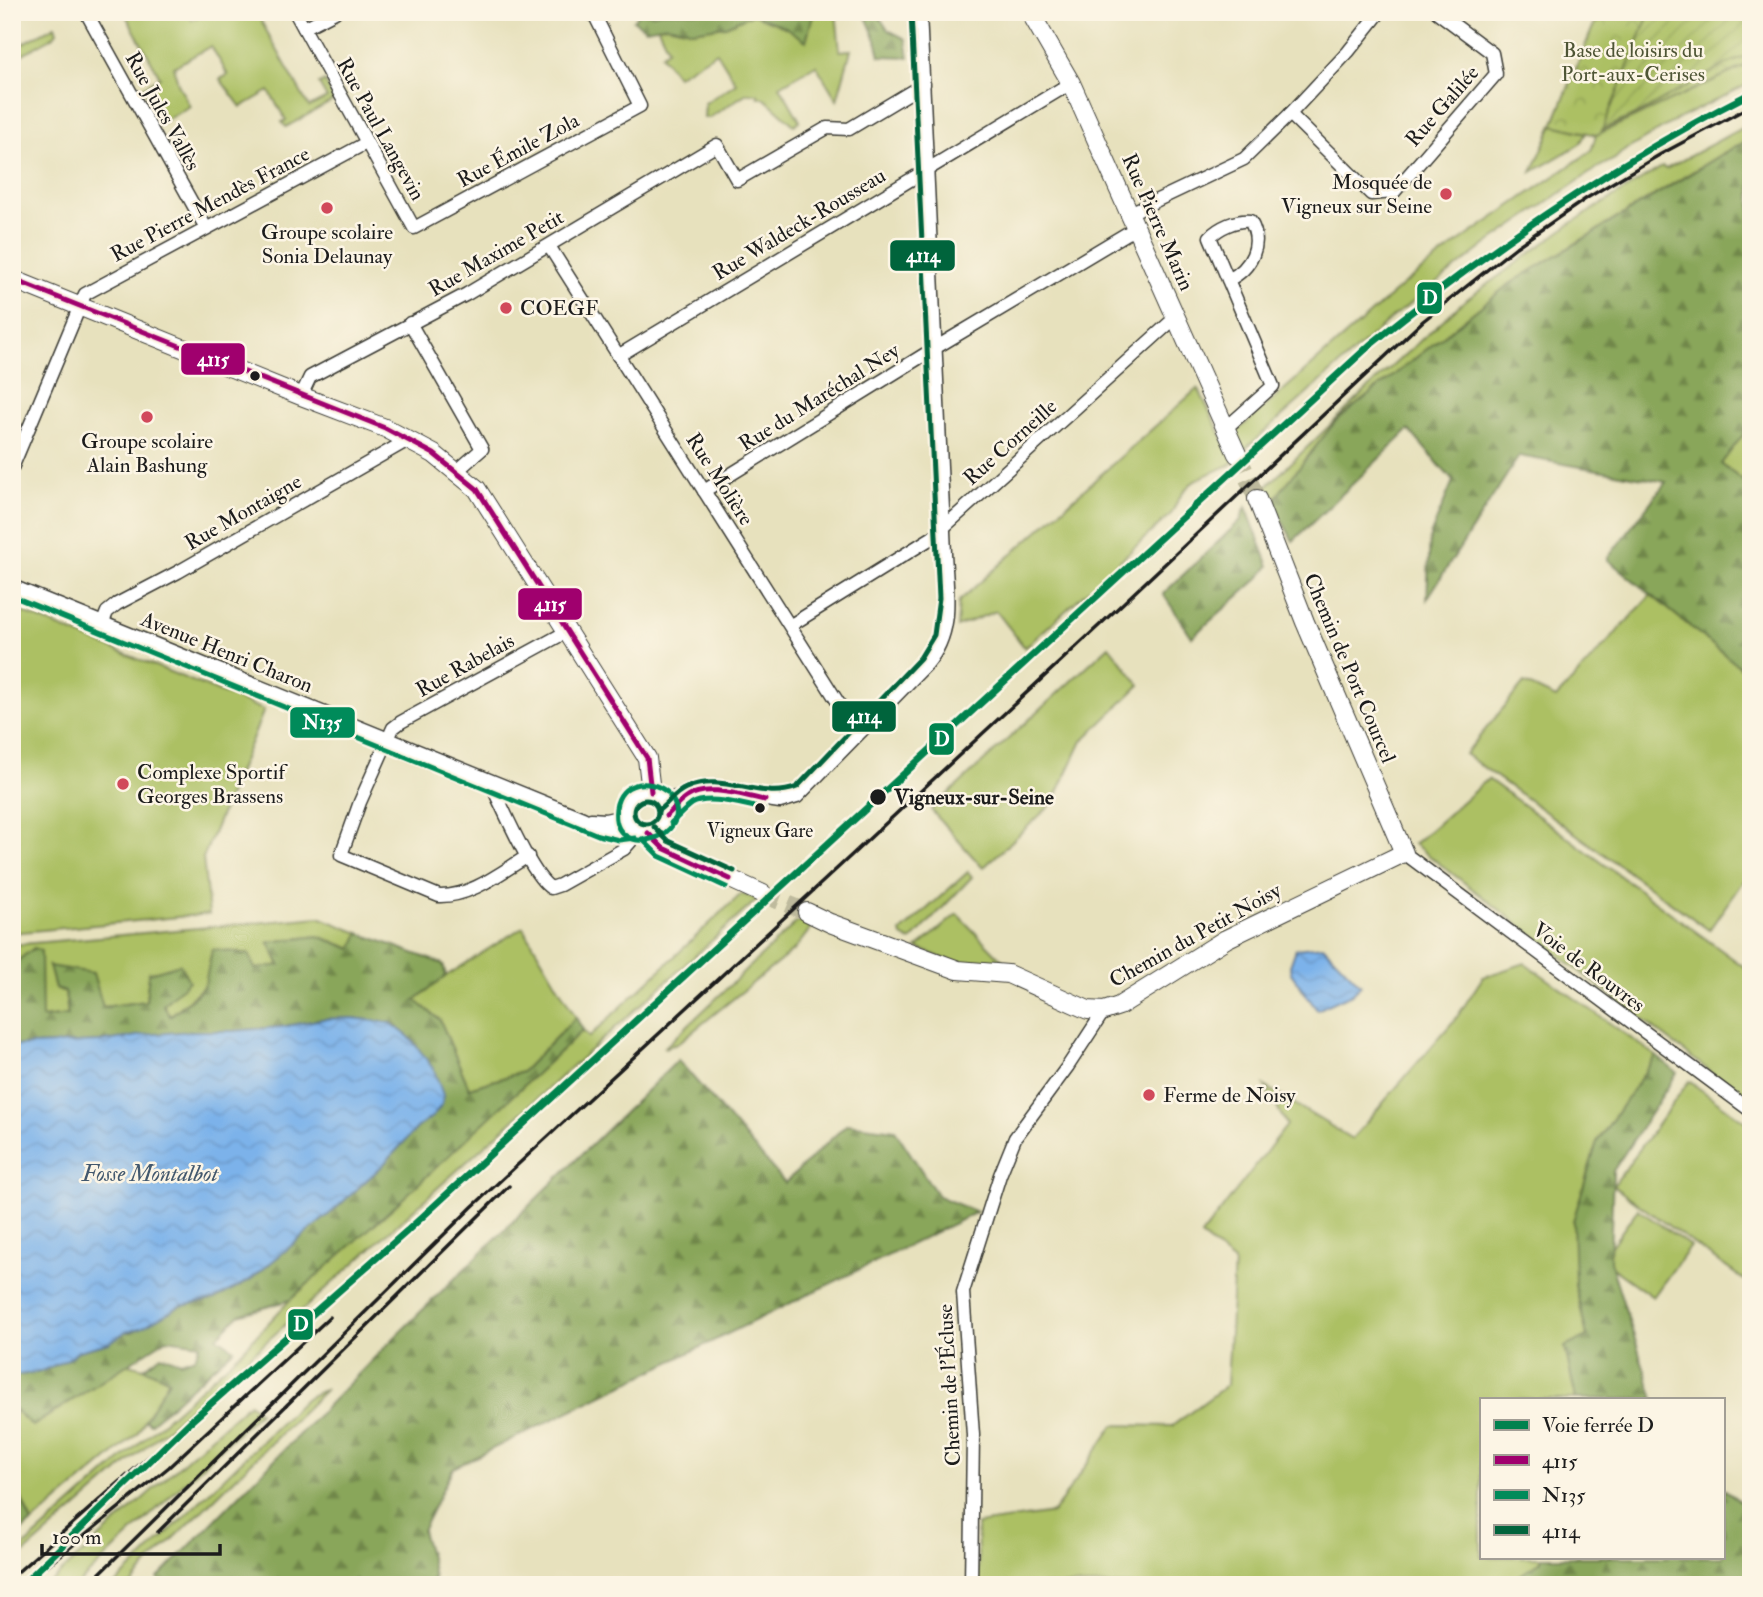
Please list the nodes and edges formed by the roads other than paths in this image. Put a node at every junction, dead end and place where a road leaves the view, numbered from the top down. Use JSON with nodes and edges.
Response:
{"nodes":[{"id":1,"x":86,"y":12,"type":"edge"},
{"id":2,"x":295,"y":12,"type":"edge"},
{"id":3,"x":335,"y":12,"type":"edge"},
{"id":4,"x":593,"y":12,"type":"edge"},
{"id":5,"x":920,"y":12,"type":"edge"},
{"id":6,"x":1030,"y":12,"type":"edge"},
{"id":7,"x":1380,"y":12,"type":"edge"},
{"id":8,"x":1437,"y":12,"type":"edge"},
{"id":9,"x":304,"y":28,"type":"junction"},
{"id":10,"x":1071,"y":83,"type":"junction"},
{"id":11,"x":924,"y":85,"type":"junction"},
{"id":12,"x":1290,"y":114,"type":"junction"},
{"id":13,"x":366,"y":143,"type":"junction"},
{"id":14,"x":928,"y":169,"type":"junction"},
{"id":15,"x":1133,"y":220,"type":"junction"},
{"id":16,"x":206,"y":228,"type":"junction"},
{"id":17,"x":414,"y":228,"type":"joint"},
{"id":18,"x":549,"y":246,"type":"junction"},
{"id":19,"x":12,"y":279,"type":"edge"},
{"id":20,"x":1228,"y":280,"type":"junction"},
{"id":21,"x":79,"y":306,"type":"junction"},
{"id":22,"x":1175,"y":318,"type":"junction"},
{"id":23,"x":410,"y":323,"type":"junction"},
{"id":24,"x":935,"y":348,"type":"junction"},
{"id":25,"x":618,"y":356,"type":"junction"},
{"id":26,"x":301,"y":396,"type":"junction"},
{"id":27,"x":1225,"y":429,"type":"junction"},
{"id":28,"x":408,"y":440,"type":"junction"},
{"id":29,"x":1237,"y":454,"type":"tunnel mouth"},
{"id":30,"x":12,"y":468,"type":"edge"},
{"id":31,"x":456,"y":472,"type":"junction"},
{"id":32,"x":704,"y":491,"type":"junction"},
{"id":33,"x":1257,"y":499,"type":"tunnel mouth"},
{"id":34,"x":944,"y":528,"type":"junction"},
{"id":35,"x":12,"y":586,"type":"edge"},
{"id":36,"x":103,"y":622,"type":"junction"},
{"id":37,"x":790,"y":625,"type":"junction"},
{"id":38,"x":568,"y":631,"type":"junction"},
{"id":39,"x":861,"y":731,"type":"junction"},
{"id":40,"x":388,"y":740,"type":"junction"},
{"id":41,"x":490,"y":782,"type":"junction"},
{"id":42,"x":660,"y":803,"type":"junction"},
{"id":43,"x":636,"y":827,"type":"junction"},
{"id":44,"x":1404,"y":853,"type":"junction"},
{"id":45,"x":528,"y":856,"type":"junction"},
{"id":46,"x":763,"y":894,"type":"tunnel mouth"},
{"id":47,"x":807,"y":912,"type":"tunnel mouth"},
{"id":48,"x":1104,"y":1011,"type":"junction"},
{"id":49,"x":1751,"y":1111,"type":"edge"},
{"id":50,"x":971,"y":1585,"type":"edge"}],
"edges":[{"from":1,"to":16,"type":"street","name":"Rue Jules Vallès"},
{"from":2,"to":9,"type":"street","name":"Rue Paul Langevin"},
{"from":3,"to":9,"type":"street"},
{"from":4,"to":17,"type":"street","name":"Rue Émile Zola"},
{"from":5,"to":11,"type":"street"},
{"from":6,"to":10,"type":"street","name":"Rue Pierre Marin"},
{"from":7,"to":12,"type":"street","name":"Rue du Maréchal Ney"},
{"from":8,"to":12,"type":"street","name":"Rue Galilée"},
{"from":9,"to":13,"type":"street","name":"Rue Paul Langevin"},
{"from":10,"to":14,"type":"street","name":"Rue Waldeck-Rousseau"},
{"from":10,"to":15,"type":"street","name":"Rue Pierre Marin"},
{"from":11,"to":14,"type":"street"},
{"from":11,"to":18,"type":"street","name":"Rue Maxime Petit"},
{"from":12,"to":15,"type":"street","name":"Rue du Maréchal Ney"},
{"from":13,"to":16,"type":"street","name":"Rue Pierre Mendès France"},
{"from":13,"to":17,"type":"street","name":"Rue Paul Langevin"},
{"from":14,"to":24,"type":"street"},
{"from":14,"to":25,"type":"street","name":"Rue Waldeck-Rousseau"},
{"from":15,"to":22,"type":"street","name":"Rue Pierre Marin"},
{"from":15,"to":24,"type":"street","name":"Rue du Maréchal Ney"},
{"from":16,"to":21,"type":"street","name":"Rue Pierre Mendès France"},
{"from":18,"to":23,"type":"street","name":"Rue Maxime Petit"},
{"from":18,"to":25,"type":"street","name":"Rue Molière"},
{"from":19,"to":21,"type":"street"},
{"from":20,"to":20,"type":"street"},
{"from":20,"to":27,"type":"street"},
{"from":21,"to":26,"type":"street"},
{"from":21,"to":30,"type":"street"},
{"from":22,"to":27,"type":"street","name":"Rue Pierre Marin"},
{"from":22,"to":34,"type":"street","name":"Rue Corneille"},
{"from":23,"to":26,"type":"street","name":"Rue Maxime Petit"},
{"from":23,"to":31,"type":"street"},
{"from":24,"to":32,"type":"street","name":"Rue du Maréchal Ney"},
{"from":24,"to":34,"type":"street"},
{"from":25,"to":32,"type":"street","name":"Rue Molière"},
{"from":26,"to":28,"type":"street"},
{"from":27,"to":29,"type":"street","name":"Rue Pierre Marin"},
{"from":28,"to":31,"type":"street"},
{"from":28,"to":36,"type":"street","name":"Rue Montaigne"},
{"from":31,"to":38,"type":"street"},
{"from":32,"to":37,"type":"street","name":"Rue Molière"},
{"from":33,"to":44,"type":"street","name":"Chemin de Port Courcel"},
{"from":34,"to":37,"type":"street","name":"Rue Corneille"},
{"from":34,"to":39,"type":"street"},
{"from":35,"to":36,"type":"street","name":"Avenue Henri Charon"},
{"from":36,"to":40,"type":"street","name":"Avenue Henri Charon"},
{"from":37,"to":39,"type":"street","name":"Rue Molière"},
{"from":38,"to":40,"type":"street","name":"Rue Rabelais"},
{"from":38,"to":42,"type":"street"},
{"from":39,"to":42,"type":"street"},
{"from":40,"to":41,"type":"street","name":"Avenue Henri Charon"},
{"from":40,"to":45,"type":"street"},
{"from":41,"to":43,"type":"street","name":"Avenue Henri Charon"},
{"from":41,"to":45,"type":"street"},
{"from":42,"to":43,"type":"street"},
{"from":42,"to":43,"type":"street"},
{"from":43,"to":45,"type":"street"},
{"from":43,"to":46,"type":"street"},
{"from":44,"to":48,"type":"street","name":"Chemin du Petit Noisy"},
{"from":44,"to":49,"type":"street","name":"Voie de Rouvres"},
{"from":47,"to":48,"type":"street","name":"Chemin du Petit Noisy"},
{"from":48,"to":50,"type":"street","name":"Chemin de l'Écluse"}]}
